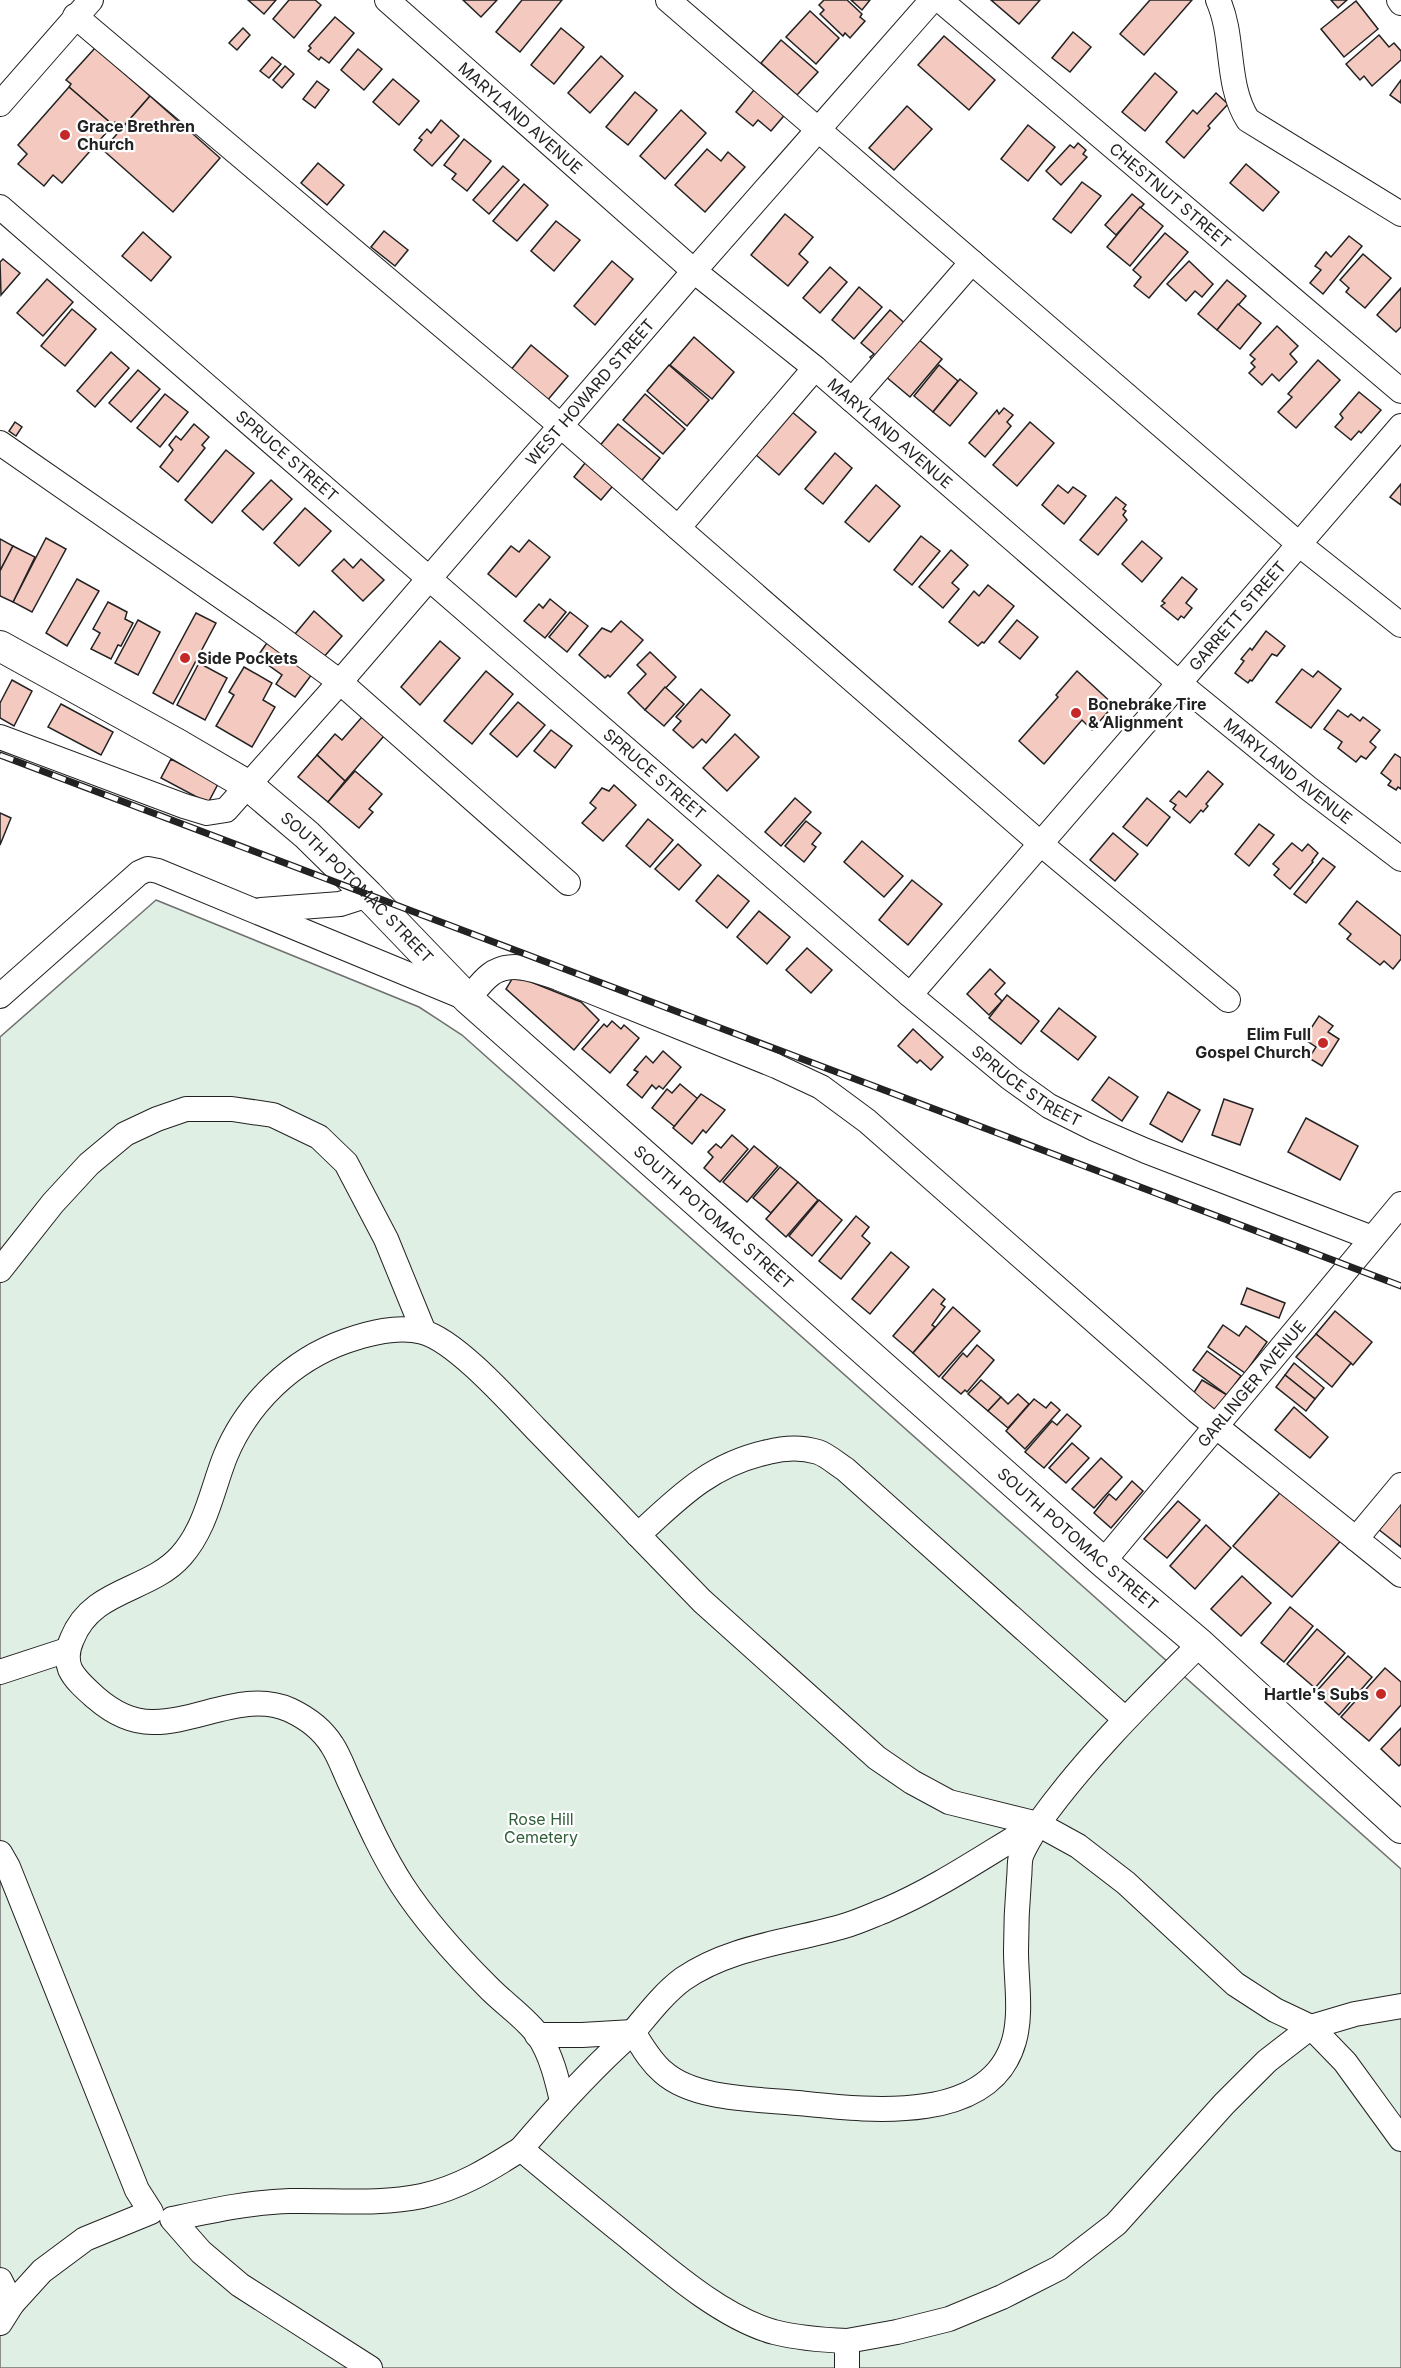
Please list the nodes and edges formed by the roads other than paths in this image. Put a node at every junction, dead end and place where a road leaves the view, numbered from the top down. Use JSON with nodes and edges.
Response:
{"nodes":[{"id":1,"x":387,"y":0,"type":"edge"},
{"id":2,"x":668,"y":0,"type":"edge"},
{"id":3,"x":932,"y":0,"type":"edge"},
{"id":4,"x":940,"y":0,"type":"edge"},
{"id":5,"x":1218,"y":0,"type":"edge"},
{"id":6,"x":81,"y":6,"type":"edge"},
{"id":7,"x":0,"y":104,"type":"edge"},
{"id":8,"x":817,"y":129,"type":"junction"},
{"id":9,"x":0,"y":207,"type":"edge"},
{"id":10,"x":1401,"y":214,"type":"edge"},
{"id":11,"x":972,"y":262,"type":"junction"},
{"id":12,"x":694,"y":271,"type":"junction"},
{"id":13,"x":815,"y":368,"type":"junction"},
{"id":14,"x":1401,"y":391,"type":"edge"},
{"id":15,"x":852,"y":400,"type":"junction"},
{"id":16,"x":561,"y":426,"type":"junction"},
{"id":17,"x":1401,"y":426,"type":"edge"},
{"id":18,"x":0,"y":443,"type":"edge"},
{"id":19,"x":678,"y":528,"type":"junction"},
{"id":20,"x":1300,"y":545,"type":"junction"},
{"id":21,"x":429,"y":580,"type":"junction"},
{"id":22,"x":1401,"y":625,"type":"edge"},
{"id":23,"x":0,"y":646,"type":"edge"},
{"id":24,"x":340,"y":682,"type":"junction"},
{"id":25,"x":1179,"y":683,"type":"junction"},
{"id":26,"x":0,"y":737,"type":"edge"},
{"id":27,"x":249,"y":786,"type":"junction"},
{"id":28,"x":1041,"y":844,"type":"junction"},
{"id":29,"x":1401,"y":860,"type":"edge"},
{"id":30,"x":568,"y":883,"type":"dead end"},
{"id":31,"x":368,"y":895,"type":"junction"},
{"id":32,"x":257,"y":910,"type":"junction"},
{"id":33,"x":910,"y":995,"type":"junction"},
{"id":34,"x":0,"y":996,"type":"edge"},
{"id":35,"x":468,"y":999,"type":"junction"},
{"id":36,"x":1228,"y":1000,"type":"dead end"},
{"id":37,"x":1401,"y":1204,"type":"edge"},
{"id":38,"x":1386,"y":1231,"type":"edge"},
{"id":39,"x":0,"y":1270,"type":"edge"},
{"id":40,"x":424,"y":1332,"type":"junction"},
{"id":41,"x":1215,"y":1426,"type":"junction"},
{"id":42,"x":1401,"y":1485,"type":"edge"},
{"id":43,"x":638,"y":1535,"type":"junction"},
{"id":44,"x":1356,"y":1539,"type":"junction"},
{"id":45,"x":1103,"y":1562,"type":"junction"},
{"id":46,"x":1401,"y":1575,"type":"edge"},
{"id":47,"x":1200,"y":1644,"type":"junction"},
{"id":48,"x":67,"y":1650,"type":"junction"},
{"id":49,"x":0,"y":1671,"type":"edge"},
{"id":50,"x":1125,"y":1719,"type":"junction"},
{"id":51,"x":1038,"y":1824,"type":"junction"},
{"id":52,"x":1401,"y":1828,"type":"edge"},
{"id":53,"x":0,"y":1853,"type":"edge"},
{"id":54,"x":1401,"y":2006,"type":"edge"},
{"id":55,"x":1311,"y":2027,"type":"junction"},
{"id":56,"x":633,"y":2032,"type":"junction"},
{"id":57,"x":537,"y":2034,"type":"junction"},
{"id":58,"x":562,"y":2101,"type":"junction"},
{"id":59,"x":1401,"y":2139,"type":"edge"},
{"id":60,"x":521,"y":2149,"type":"junction"},
{"id":61,"x":162,"y":2216,"type":"junction"},
{"id":62,"x":0,"y":2280,"type":"edge"},
{"id":63,"x":6,"y":2313,"type":"edge"},
{"id":64,"x":847,"y":2341,"type":"junction"},
{"id":65,"x":370,"y":2368,"type":"edge"},
{"id":66,"x":847,"y":2368,"type":"edge"}],
"edges":[{"from":1,"to":12,"type":"street","name":"MARYLAND AVENUE"},
{"from":2,"to":8,"type":"street"},
{"from":3,"to":8,"type":"street","name":"WEST HOWARD STREET"},
{"from":4,"to":14,"type":"street","name":"CHESTNUT STREET"},
{"from":5,"to":10,"type":"street"},
{"from":6,"to":7,"type":"street"},
{"from":6,"to":16,"type":"street"},
{"from":8,"to":11,"type":"street"},
{"from":8,"to":12,"type":"street","name":"WEST HOWARD STREET"},
{"from":9,"to":21,"type":"street","name":"SPRUCE STREET"},
{"from":11,"to":15,"type":"street"},
{"from":11,"to":20,"type":"street"},
{"from":12,"to":13,"type":"street","name":"MARYLAND AVENUE"},
{"from":12,"to":16,"type":"street","name":"WEST HOWARD STREET"},
{"from":13,"to":15,"type":"street","name":"MARYLAND AVENUE"},
{"from":13,"to":19,"type":"street"},
{"from":15,"to":25,"type":"street","name":"MARYLAND AVENUE"},
{"from":16,"to":19,"type":"street"},
{"from":16,"to":21,"type":"street","name":"WEST HOWARD STREET"},
{"from":17,"to":20,"type":"street","name":"GARRETT STREET"},
{"from":18,"to":24,"type":"street"},
{"from":19,"to":28,"type":"street"},
{"from":20,"to":22,"type":"street"},
{"from":20,"to":25,"type":"street","name":"GARRETT STREET"},
{"from":21,"to":24,"type":"street","name":"WEST HOWARD STREET"},
{"from":21,"to":33,"type":"street","name":"SPRUCE STREET"},
{"from":23,"to":27,"type":"main road","name":"SOUTH POTOMAC STREET"},
{"from":24,"to":27,"type":"street","name":"WEST HOWARD STREET"},
{"from":24,"to":30,"type":"street"},
{"from":25,"to":28,"type":"street","name":"GARRETT STREET"},
{"from":25,"to":29,"type":"street","name":"MARYLAND AVENUE"},
{"from":26,"to":27,"type":"street","name":"WEST HOWARD STREET"},
{"from":27,"to":31,"type":"main road","name":"SOUTH POTOMAC STREET"},
{"from":28,"to":33,"type":"street","name":"GARRETT STREET"},
{"from":28,"to":36,"type":"street"},
{"from":31,"to":32,"type":"street"},
{"from":31,"to":35,"type":"main road","name":"SOUTH POTOMAC STREET"},
{"from":32,"to":34,"type":"street"},
{"from":32,"to":35,"type":"street"},
{"from":33,"to":38,"type":"street","name":"SPRUCE STREET"},
{"from":35,"to":41,"type":"street"},
{"from":35,"to":45,"type":"main road","name":"SOUTH POTOMAC STREET"},
{"from":37,"to":38,"type":"street","name":"GARLINGER AVENUE"},
{"from":38,"to":41,"type":"street","name":"GARLINGER AVENUE"},
{"from":39,"to":40,"type":"street"},
{"from":40,"to":43,"type":"street"},
{"from":40,"to":48,"type":"street"},
{"from":41,"to":44,"type":"street"},
{"from":41,"to":45,"type":"street","name":"GARLINGER AVENUE"},
{"from":42,"to":44,"type":"street"},
{"from":43,"to":50,"type":"street"},
{"from":43,"to":51,"type":"street"},
{"from":44,"to":46,"type":"street"},
{"from":45,"to":47,"type":"main road","name":"SOUTH POTOMAC STREET"},
{"from":47,"to":50,"type":"street"},
{"from":47,"to":52,"type":"main road","name":"SOUTH POTOMAC STREET"},
{"from":48,"to":49,"type":"street"},
{"from":48,"to":57,"type":"street"},
{"from":50,"to":51,"type":"street"},
{"from":51,"to":55,"type":"street"},
{"from":51,"to":56,"type":"street"},
{"from":51,"to":56,"type":"street"},
{"from":53,"to":61,"type":"street"},
{"from":54,"to":55,"type":"street"},
{"from":55,"to":59,"type":"street"},
{"from":55,"to":64,"type":"street"},
{"from":56,"to":57,"type":"street"},
{"from":56,"to":58,"type":"street"},
{"from":57,"to":58,"type":"street"},
{"from":58,"to":60,"type":"street"},
{"from":60,"to":61,"type":"street"},
{"from":60,"to":64,"type":"street"},
{"from":61,"to":63,"type":"street"},
{"from":61,"to":65,"type":"street"},
{"from":62,"to":63,"type":"street"},
{"from":64,"to":66,"type":"street"}]}
